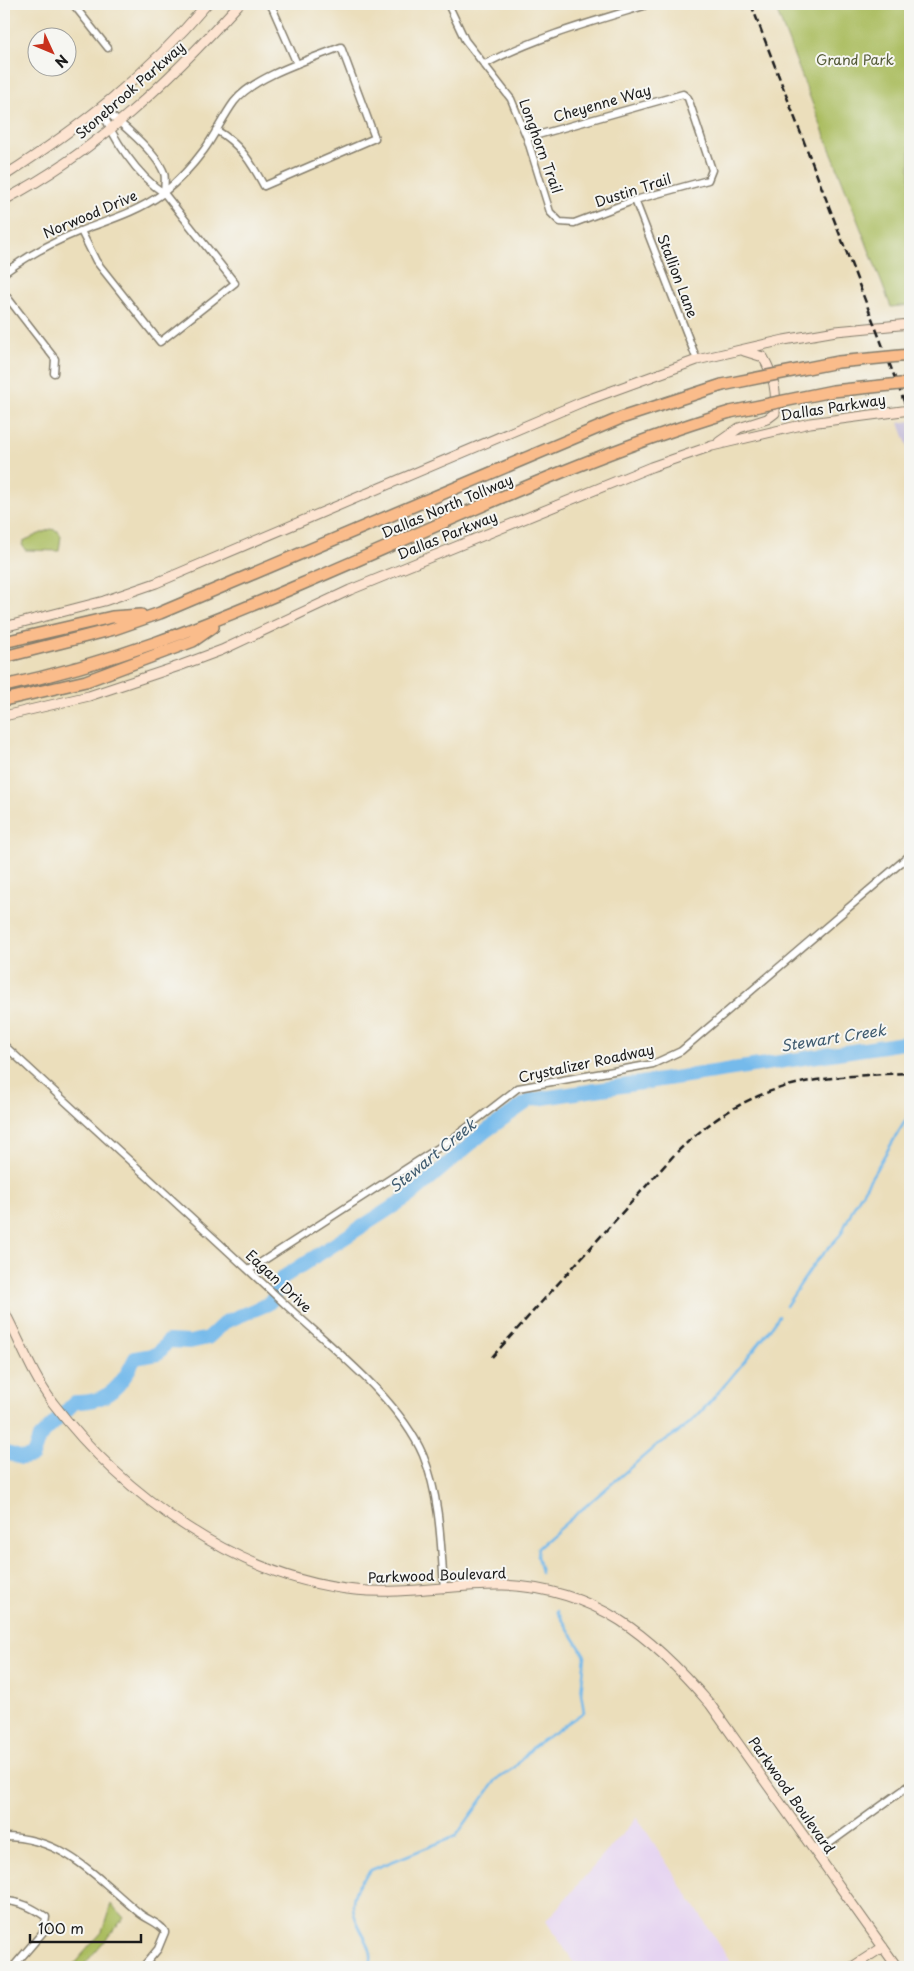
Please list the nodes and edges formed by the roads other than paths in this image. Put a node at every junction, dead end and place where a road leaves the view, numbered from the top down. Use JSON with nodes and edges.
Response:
{"nodes":[{"id":1,"x":73,"y":4,"type":"edge"},
{"id":2,"x":207,"y":4,"type":"edge"},
{"id":3,"x":239,"y":4,"type":"edge"},
{"id":4,"x":268,"y":4,"type":"edge"},
{"id":5,"x":448,"y":4,"type":"edge"},
{"id":6,"x":644,"y":6,"type":"dead end"},
{"id":7,"x":108,"y":48,"type":"dead end"},
{"id":8,"x":297,"y":64,"type":"junction"},
{"id":9,"x":485,"y":64,"type":"junction"},
{"id":10,"x":101,"y":108,"type":"junction"},
{"id":11,"x":120,"y":121,"type":"junction"},
{"id":12,"x":109,"y":130,"type":"junction"},
{"id":13,"x":216,"y":130,"type":"junction"},
{"id":14,"x":527,"y":138,"type":"junction"},
{"id":15,"x":4,"y":176,"type":"edge"},
{"id":16,"x":711,"y":176,"type":"joint"},
{"id":17,"x":164,"y":193,"type":"junction"},
{"id":18,"x":4,"y":200,"type":"edge"},
{"id":19,"x":635,"y":200,"type":"junction"},
{"id":20,"x":560,"y":222,"type":"joint"},
{"id":21,"x":81,"y":231,"type":"junction"},
{"id":22,"x":4,"y":273,"type":"edge"},
{"id":23,"x":4,"y":293,"type":"edge"},
{"id":24,"x":910,"y":324,"type":"edge"},
{"id":25,"x":738,"y":350,"type":"junction"},
{"id":26,"x":910,"y":355,"type":"edge"},
{"id":27,"x":698,"y":360,"type":"junction"},
{"id":28,"x":54,"y":373,"type":"dead end"},
{"id":29,"x":910,"y":383,"type":"edge"},
{"id":30,"x":910,"y":410,"type":"edge"},
{"id":31,"x":712,"y":446,"type":"junction"},
{"id":32,"x":160,"y":613,"type":"junction"},
{"id":33,"x":234,"y":613,"type":"junction"},
{"id":34,"x":4,"y":627,"type":"edge"},
{"id":35,"x":4,"y":642,"type":"edge"},
{"id":36,"x":4,"y":657,"type":"edge"},
{"id":37,"x":4,"y":686,"type":"edge"},
{"id":38,"x":4,"y":700,"type":"edge"},
{"id":39,"x":4,"y":716,"type":"edge"},
{"id":40,"x":910,"y":856,"type":"edge"},
{"id":41,"x":4,"y":1045,"type":"edge"},
{"id":42,"x":249,"y":1270,"type":"junction"},
{"id":43,"x":4,"y":1311,"type":"edge"},
{"id":44,"x":444,"y":1589,"type":"junction"},
{"id":45,"x":910,"y":1785,"type":"edge"},
{"id":46,"x":4,"y":1837,"type":"edge"},
{"id":47,"x":816,"y":1854,"type":"junction"},
{"id":48,"x":4,"y":1901,"type":"edge"},
{"id":49,"x":883,"y":1947,"type":"junction"},
{"id":50,"x":12,"y":1967,"type":"edge"},
{"id":51,"x":143,"y":1967,"type":"edge"},
{"id":52,"x":852,"y":1967,"type":"edge"},
{"id":53,"x":896,"y":1967,"type":"edge"}],
"edges":[{"from":1,"to":7,"type":"street"},
{"from":2,"to":10,"type":"main road","name":"Stonebrook Parkway"},
{"from":3,"to":11,"type":"main road","name":"Stonebrook Parkway"},
{"from":4,"to":8,"type":"street"},
{"from":5,"to":9,"type":"street","name":"Longhorn Trail"},
{"from":6,"to":9,"type":"street"},
{"from":8,"to":13,"type":"street","name":"Norwood Drive"},
{"from":8,"to":13,"type":"street","name":"Norwood Drive"},
{"from":9,"to":14,"type":"street","name":"Longhorn Trail"},
{"from":10,"to":11,"type":"street"},
{"from":10,"to":12,"type":"street"},
{"from":10,"to":15,"type":"main road","name":"Stonebrook Parkway"},
{"from":11,"to":12,"type":"main road","name":"Stonebrook Parkway"},
{"from":11,"to":17,"type":"street"},
{"from":12,"to":17,"type":"street"},
{"from":12,"to":18,"type":"main road","name":"Stonebrook Parkway"},
{"from":13,"to":17,"type":"street","name":"Norwood Drive"},
{"from":14,"to":16,"type":"street","name":"Cheyenne Way"},
{"from":14,"to":20,"type":"street","name":"Longhorn Trail"},
{"from":16,"to":19,"type":"street","name":"Dustin Trail"},
{"from":17,"to":21,"type":"street","name":"Norwood Drive"},
{"from":17,"to":21,"type":"street"},
{"from":19,"to":20,"type":"street","name":"Dustin Trail"},
{"from":19,"to":27,"type":"street","name":"Stallion Lane"},
{"from":21,"to":22,"type":"street","name":"Norwood Drive"},
{"from":23,"to":28,"type":"street"},
{"from":24,"to":25,"type":"main road"},
{"from":25,"to":27,"type":"main road"},
{"from":25,"to":31,"type":"main road"},
{"from":26,"to":32,"type":"highway","name":"Dallas North Tollway","bridge":true},
{"from":27,"to":34,"type":"main road"},
{"from":29,"to":33,"type":"highway","name":"Dallas North Tollway","bridge":true},
{"from":30,"to":31,"type":"main road","name":"Dallas Parkway"},
{"from":31,"to":39,"type":"main road","name":"Dallas Parkway"},
{"from":32,"to":35,"type":"highway"},
{"from":32,"to":36,"type":"highway","name":"Dallas North Tollway"},
{"from":33,"to":37,"type":"highway","name":"Dallas North Tollway"},
{"from":33,"to":38,"type":"highway"},
{"from":40,"to":42,"type":"street","name":"Crystalizer Roadway"},
{"from":41,"to":42,"type":"street","name":"Eagan Drive"},
{"from":42,"to":44,"type":"street","name":"Eagan Drive"},
{"from":43,"to":44,"type":"main road","name":"Parkwood Boulevard"},
{"from":44,"to":47,"type":"main road","name":"Parkwood Boulevard"},
{"from":45,"to":47,"type":"street"},
{"from":46,"to":51,"type":"street"},
{"from":47,"to":49,"type":"main road","name":"Parkwood Boulevard"},
{"from":48,"to":50,"type":"street"},
{"from":49,"to":52,"type":"main road"},
{"from":49,"to":53,"type":"main road","name":"Parkwood Boulevard"}]}
